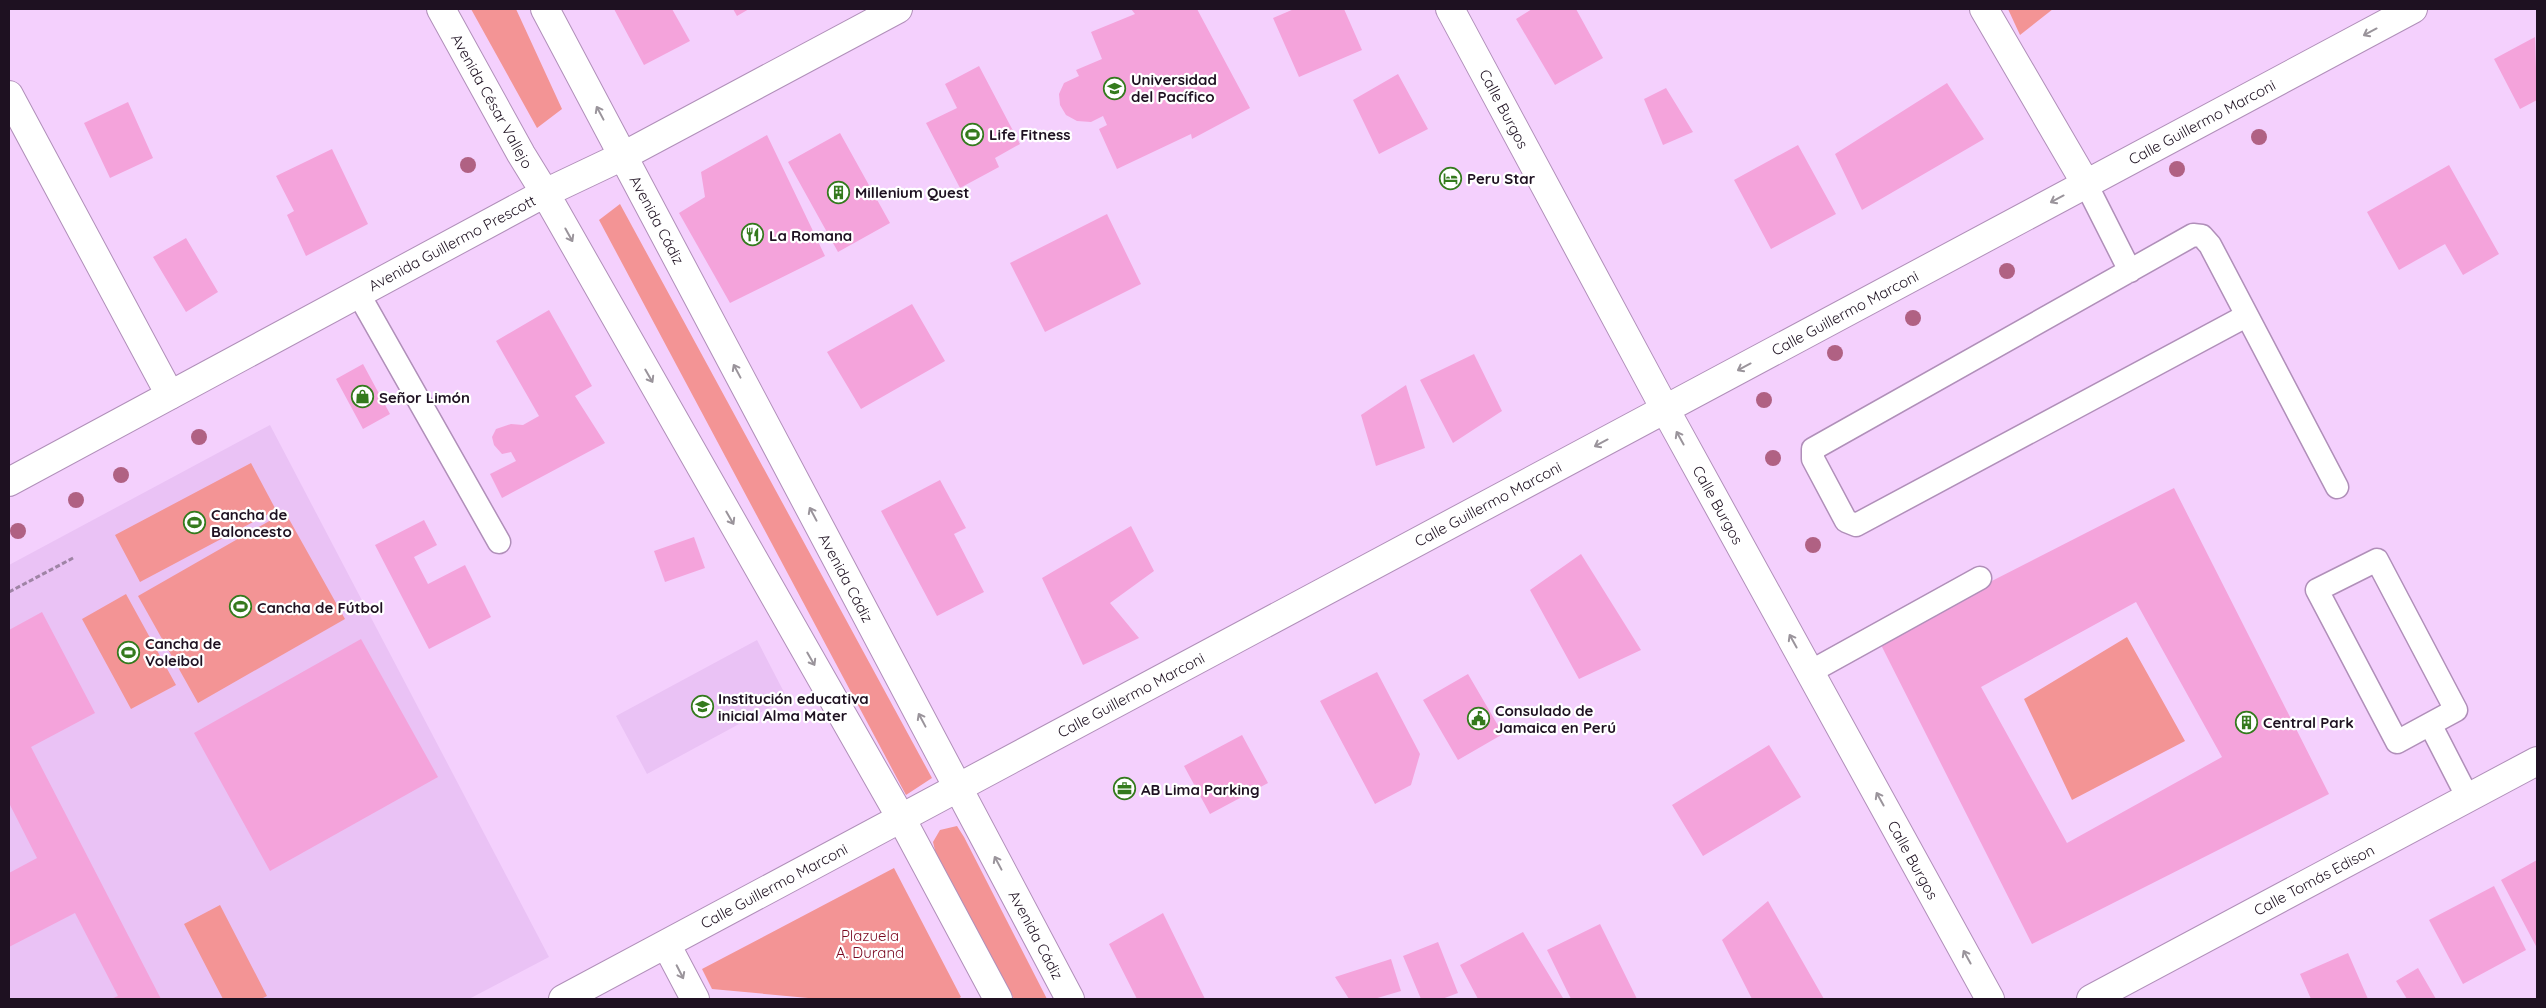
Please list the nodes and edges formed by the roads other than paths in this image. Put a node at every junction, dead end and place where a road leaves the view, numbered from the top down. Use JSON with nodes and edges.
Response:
{"nodes":[{"id":1,"x":441,"y":9,"type":"edge"},
{"id":2,"x":545,"y":9,"type":"edge"},
{"id":3,"x":898,"y":9,"type":"edge"},
{"id":4,"x":1450,"y":9,"type":"edge"},
{"id":5,"x":1984,"y":9,"type":"edge"},
{"id":6,"x":2413,"y":9,"type":"edge"},
{"id":7,"x":9,"y":95,"type":"edge"},
{"id":8,"x":15,"y":123,"type":"edge"},
{"id":9,"x":623,"y":156,"type":"junction"},
{"id":10,"x":2086,"y":184,"type":"junction"},
{"id":11,"x":545,"y":193,"type":"junction"},
{"id":12,"x":2130,"y":271,"type":"junction"},
{"id":13,"x":358,"y":293,"type":"junction"},
{"id":14,"x":2246,"y":316,"type":"junction"},
{"id":15,"x":170,"y":394,"type":"junction"},
{"id":16,"x":1665,"y":409,"type":"junction"},
{"id":17,"x":9,"y":482,"type":"edge"},
{"id":18,"x":2338,"y":487,"type":"dead end"},
{"id":19,"x":499,"y":542,"type":"dead end"},
{"id":20,"x":1980,"y":578,"type":"dead end"},
{"id":21,"x":1810,"y":672,"type":"junction"},
{"id":22,"x":2430,"y":724,"type":"junction"},
{"id":23,"x":2537,"y":761,"type":"edge"},
{"id":24,"x":958,"y":788,"type":"junction"},
{"id":25,"x":2468,"y":798,"type":"junction"},
{"id":26,"x":902,"y":818,"type":"junction"},
{"id":27,"x":666,"y":944,"type":"junction"},
{"id":28,"x":563,"y":999,"type":"edge"},
{"id":29,"x":695,"y":999,"type":"edge"},
{"id":30,"x":998,"y":999,"type":"edge"},
{"id":31,"x":1070,"y":999,"type":"edge"},
{"id":32,"x":1990,"y":999,"type":"edge"},
{"id":33,"x":2091,"y":999,"type":"edge"}],
"edges":[{"from":1,"to":11,"type":"street","name":"Avenida César Vallejo"},
{"from":9,"to":2,"type":"street","one_way":true},
{"from":3,"to":9,"type":"street","name":"Avenida Guillermo Prescott"},
{"from":4,"to":16,"type":"street","name":"Calle Burgos"},
{"from":5,"to":10,"type":"street"},
{"from":6,"to":10,"type":"street","name":"Calle Guillermo Marconi","one_way":true},
{"from":7,"to":8,"type":"street"},
{"from":8,"to":15,"type":"street"},
{"from":9,"to":11,"type":"street","name":"Avenida Guillermo Prescott"},
{"from":24,"to":9,"type":"street","name":"Avenida Cádiz","one_way":true},
{"from":10,"to":12,"type":"lane"},
{"from":10,"to":16,"type":"street","name":"Calle Guillermo Marconi","one_way":true},
{"from":11,"to":13,"type":"street","name":"Avenida Guillermo Prescott"},
{"from":11,"to":26,"type":"street","one_way":true},
{"from":12,"to":14,"type":"lane"},
{"from":12,"to":14,"type":"lane"},
{"from":13,"to":15,"type":"street","name":"Avenida Guillermo Prescott"},
{"from":13,"to":19,"type":"lane"},
{"from":14,"to":18,"type":"lane"},
{"from":15,"to":17,"type":"street","name":"Avenida Guillermo Prescott"},
{"from":21,"to":16,"type":"street","name":"Calle Burgos","one_way":true},
{"from":16,"to":24,"type":"street","name":"Calle Guillermo Marconi","one_way":true},
{"from":20,"to":21,"type":"lane"},
{"from":32,"to":21,"type":"street","name":"Calle Burgos","one_way":true},
{"from":22,"to":22,"type":"lane"},
{"from":22,"to":25,"type":"lane"},
{"from":23,"to":25,"type":"street","name":"Calle Tomás Edison"},
{"from":24,"to":26,"type":"street","name":"Calle Guillermo Marconi"},
{"from":31,"to":24,"type":"street","name":"Avenida Cádiz","one_way":true},
{"from":25,"to":33,"type":"street","name":"Calle Tomás Edison"},
{"from":26,"to":27,"type":"street","name":"Calle Guillermo Marconi"},
{"from":26,"to":30,"type":"street"},
{"from":27,"to":28,"type":"street","name":"Calle Guillermo Marconi"},
{"from":27,"to":29,"type":"street","one_way":true}]}
